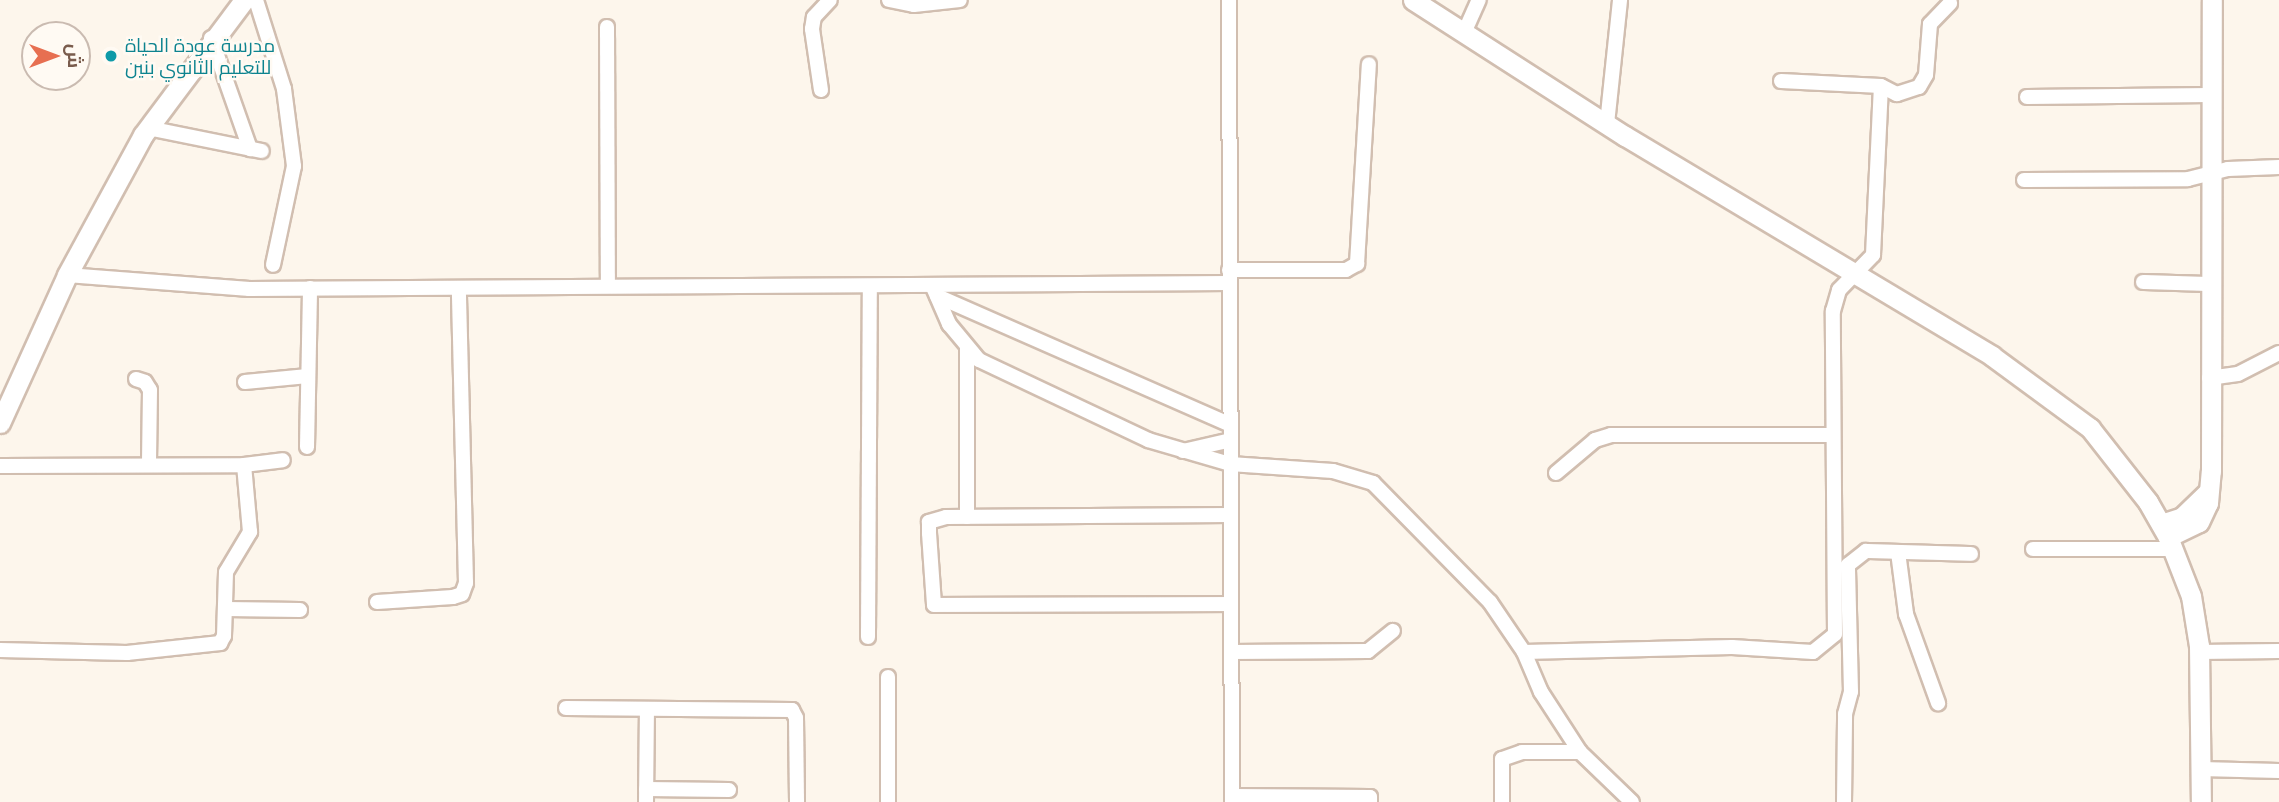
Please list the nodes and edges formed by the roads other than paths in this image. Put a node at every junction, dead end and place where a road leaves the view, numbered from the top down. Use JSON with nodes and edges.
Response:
{"nodes":[{"id":1,"x":244,"y":0,"type":"edge"},
{"id":2,"x":256,"y":0,"type":"edge"},
{"id":3,"x":830,"y":0,"type":"edge"},
{"id":4,"x":889,"y":0,"type":"edge"},
{"id":5,"x":960,"y":0,"type":"edge"},
{"id":6,"x":1229,"y":0,"type":"edge"},
{"id":7,"x":1413,"y":0,"type":"edge"},
{"id":8,"x":1479,"y":0,"type":"edge"},
{"id":9,"x":1620,"y":0,"type":"edge"},
{"id":10,"x":2212,"y":0,"type":"edge"},
{"id":11,"x":1950,"y":3,"type":"dead end"},
{"id":12,"x":607,"y":27,"type":"dead end"},
{"id":13,"x":1464,"y":33,"type":"junction"},
{"id":14,"x":211,"y":38,"type":"junction"},
{"id":15,"x":1369,"y":64,"type":"dead end"},
{"id":16,"x":1781,"y":81,"type":"dead end"},
{"id":17,"x":1881,"y":86,"type":"junction"},
{"id":18,"x":821,"y":90,"type":"dead end"},
{"id":19,"x":2210,"y":94,"type":"junction"},
{"id":20,"x":2027,"y":97,"type":"dead end"},
{"id":21,"x":1607,"y":124,"type":"junction"},
{"id":22,"x":148,"y":128,"type":"junction"},
{"id":23,"x":2279,"y":167,"type":"edge"},
{"id":24,"x":2209,"y":174,"type":"junction"},
{"id":25,"x":2024,"y":180,"type":"dead end"},
{"id":26,"x":273,"y":265,"type":"dead end"},
{"id":27,"x":1856,"y":274,"type":"junction"},
{"id":28,"x":67,"y":275,"type":"junction"},
{"id":29,"x":1229,"y":277,"type":"junction"},
{"id":30,"x":2143,"y":282,"type":"dead end"},
{"id":31,"x":2209,"y":284,"type":"junction"},
{"id":32,"x":608,"y":285,"type":"junction"},
{"id":33,"x":870,"y":286,"type":"junction"},
{"id":34,"x":310,"y":288,"type":"junction"},
{"id":35,"x":459,"y":289,"type":"junction"},
{"id":36,"x":934,"y":290,"type":"junction"},
{"id":37,"x":967,"y":348,"type":"junction"},
{"id":38,"x":2279,"y":353,"type":"edge"},
{"id":39,"x":308,"y":376,"type":"junction"},
{"id":40,"x":2209,"y":378,"type":"junction"},
{"id":41,"x":136,"y":379,"type":"dead end"},
{"id":42,"x":245,"y":382,"type":"dead end"},
{"id":43,"x":0,"y":423,"type":"edge"},
{"id":44,"x":1231,"y":433,"type":"junction"},
{"id":45,"x":1833,"y":435,"type":"junction"},
{"id":46,"x":307,"y":447,"type":"dead end"},
{"id":47,"x":1182,"y":451,"type":"junction"},
{"id":48,"x":283,"y":460,"type":"dead end"},
{"id":49,"x":1230,"y":464,"type":"junction"},
{"id":50,"x":0,"y":466,"type":"edge"},
{"id":51,"x":149,"y":466,"type":"junction"},
{"id":52,"x":244,"y":466,"type":"junction"},
{"id":53,"x":1556,"y":472,"type":"dead end"},
{"id":54,"x":2209,"y":491,"type":"junction"},
{"id":55,"x":1230,"y":515,"type":"junction"},
{"id":56,"x":967,"y":517,"type":"junction"},
{"id":57,"x":2199,"y":522,"type":"junction"},
{"id":58,"x":2168,"y":536,"type":"junction"},
{"id":59,"x":2034,"y":549,"type":"dead end"},
{"id":60,"x":1898,"y":552,"type":"junction"},
{"id":61,"x":1971,"y":554,"type":"dead end"},
{"id":62,"x":2186,"y":579,"type":"junction"},
{"id":63,"x":377,"y":602,"type":"dead end"},
{"id":64,"x":1231,"y":604,"type":"junction"},
{"id":65,"x":226,"y":609,"type":"junction"},
{"id":66,"x":300,"y":610,"type":"dead end"},
{"id":67,"x":1393,"y":631,"type":"dead end"},
{"id":68,"x":868,"y":637,"type":"dead end"},
{"id":69,"x":0,"y":650,"type":"edge"},
{"id":70,"x":2279,"y":651,"type":"edge"},
{"id":71,"x":1232,"y":652,"type":"junction"},
{"id":72,"x":1524,"y":652,"type":"junction"},
{"id":73,"x":2199,"y":652,"type":"junction"},
{"id":74,"x":888,"y":677,"type":"dead end"},
{"id":75,"x":1938,"y":704,"type":"dead end"},
{"id":76,"x":566,"y":708,"type":"dead end"},
{"id":77,"x":647,"y":710,"type":"junction"},
{"id":78,"x":1580,"y":752,"type":"junction"},
{"id":79,"x":2201,"y":769,"type":"junction"},
{"id":80,"x":2279,"y":771,"type":"edge"},
{"id":81,"x":729,"y":790,"type":"dead end"},
{"id":82,"x":646,"y":796,"type":"edge"},
{"id":83,"x":1232,"y":799,"type":"edge"},
{"id":84,"x":1625,"y":800,"type":"edge"},
{"id":85,"x":797,"y":802,"type":"edge"},
{"id":86,"x":888,"y":802,"type":"edge"},
{"id":87,"x":1370,"y":802,"type":"edge"},
{"id":88,"x":1502,"y":802,"type":"edge"},
{"id":89,"x":1844,"y":802,"type":"edge"},
{"id":90,"x":2201,"y":802,"type":"edge"}],
"edges":[{"from":1,"to":14,"type":"main road"},
{"from":2,"to":26,"type":"street"},
{"from":3,"to":18,"type":"street"},
{"from":4,"to":5,"type":"street"},
{"from":6,"to":29,"type":"street"},
{"from":7,"to":13,"type":"main road"},
{"from":8,"to":13,"type":"street"},
{"from":9,"to":21,"type":"street"},
{"from":10,"to":19,"type":"main road"},
{"from":11,"to":17,"type":"street"},
{"from":12,"to":32,"type":"street"},
{"from":13,"to":21,"type":"main road"},
{"from":14,"to":22,"type":"main road"},
{"from":14,"to":22,"type":"street"},
{"from":15,"to":29,"type":"street"},
{"from":16,"to":17,"type":"street"},
{"from":17,"to":27,"type":"street"},
{"from":19,"to":20,"type":"street"},
{"from":19,"to":24,"type":"main road"},
{"from":21,"to":27,"type":"main road"},
{"from":22,"to":28,"type":"main road"},
{"from":23,"to":24,"type":"street"},
{"from":24,"to":25,"type":"street"},
{"from":24,"to":31,"type":"main road"},
{"from":27,"to":45,"type":"street"},
{"from":27,"to":58,"type":"main road"},
{"from":28,"to":34,"type":"street"},
{"from":28,"to":43,"type":"main road"},
{"from":29,"to":36,"type":"street"},
{"from":29,"to":44,"type":"street"},
{"from":30,"to":31,"type":"street"},
{"from":31,"to":40,"type":"main road"},
{"from":32,"to":33,"type":"street"},
{"from":32,"to":35,"type":"street"},
{"from":33,"to":36,"type":"street"},
{"from":33,"to":68,"type":"street"},
{"from":34,"to":35,"type":"street"},
{"from":34,"to":39,"type":"street"},
{"from":35,"to":63,"type":"street"},
{"from":36,"to":37,"type":"street"},
{"from":36,"to":44,"type":"street"},
{"from":37,"to":47,"type":"street"},
{"from":37,"to":56,"type":"street"},
{"from":38,"to":40,"type":"street"},
{"from":39,"to":42,"type":"street"},
{"from":39,"to":46,"type":"street"},
{"from":40,"to":54,"type":"main road"},
{"from":41,"to":51,"type":"street"},
{"from":44,"to":47,"type":"street"},
{"from":44,"to":49,"type":"street"},
{"from":45,"to":53,"type":"street"},
{"from":45,"to":72,"type":"street"},
{"from":47,"to":49,"type":"street"},
{"from":48,"to":52,"type":"street"},
{"from":49,"to":55,"type":"street"},
{"from":49,"to":72,"type":"street"},
{"from":50,"to":51,"type":"street"},
{"from":51,"to":52,"type":"street"},
{"from":52,"to":65,"type":"street"},
{"from":54,"to":57,"type":"main road"},
{"from":54,"to":58,"type":"main road"},
{"from":55,"to":56,"type":"street"},
{"from":55,"to":64,"type":"street"},
{"from":56,"to":64,"type":"street"},
{"from":57,"to":58,"type":"main road"},
{"from":57,"to":62,"type":"main road"},
{"from":58,"to":59,"type":"street"},
{"from":58,"to":62,"type":"main road"},
{"from":60,"to":61,"type":"street"},
{"from":60,"to":75,"type":"street"},
{"from":60,"to":89,"type":"street"},
{"from":62,"to":73,"type":"main road"},
{"from":64,"to":71,"type":"street"},
{"from":65,"to":66,"type":"street"},
{"from":65,"to":69,"type":"street"},
{"from":67,"to":71,"type":"street"},
{"from":70,"to":73,"type":"street"},
{"from":71,"to":83,"type":"street"},
{"from":72,"to":78,"type":"street"},
{"from":73,"to":79,"type":"main road"},
{"from":74,"to":86,"type":"street"},
{"from":76,"to":77,"type":"street"},
{"from":77,"to":82,"type":"street"},
{"from":77,"to":85,"type":"street"},
{"from":78,"to":84,"type":"street"},
{"from":78,"to":88,"type":"street"},
{"from":79,"to":80,"type":"street"},
{"from":79,"to":90,"type":"main road"},
{"from":81,"to":82,"type":"street"},
{"from":83,"to":87,"type":"street"}]}
